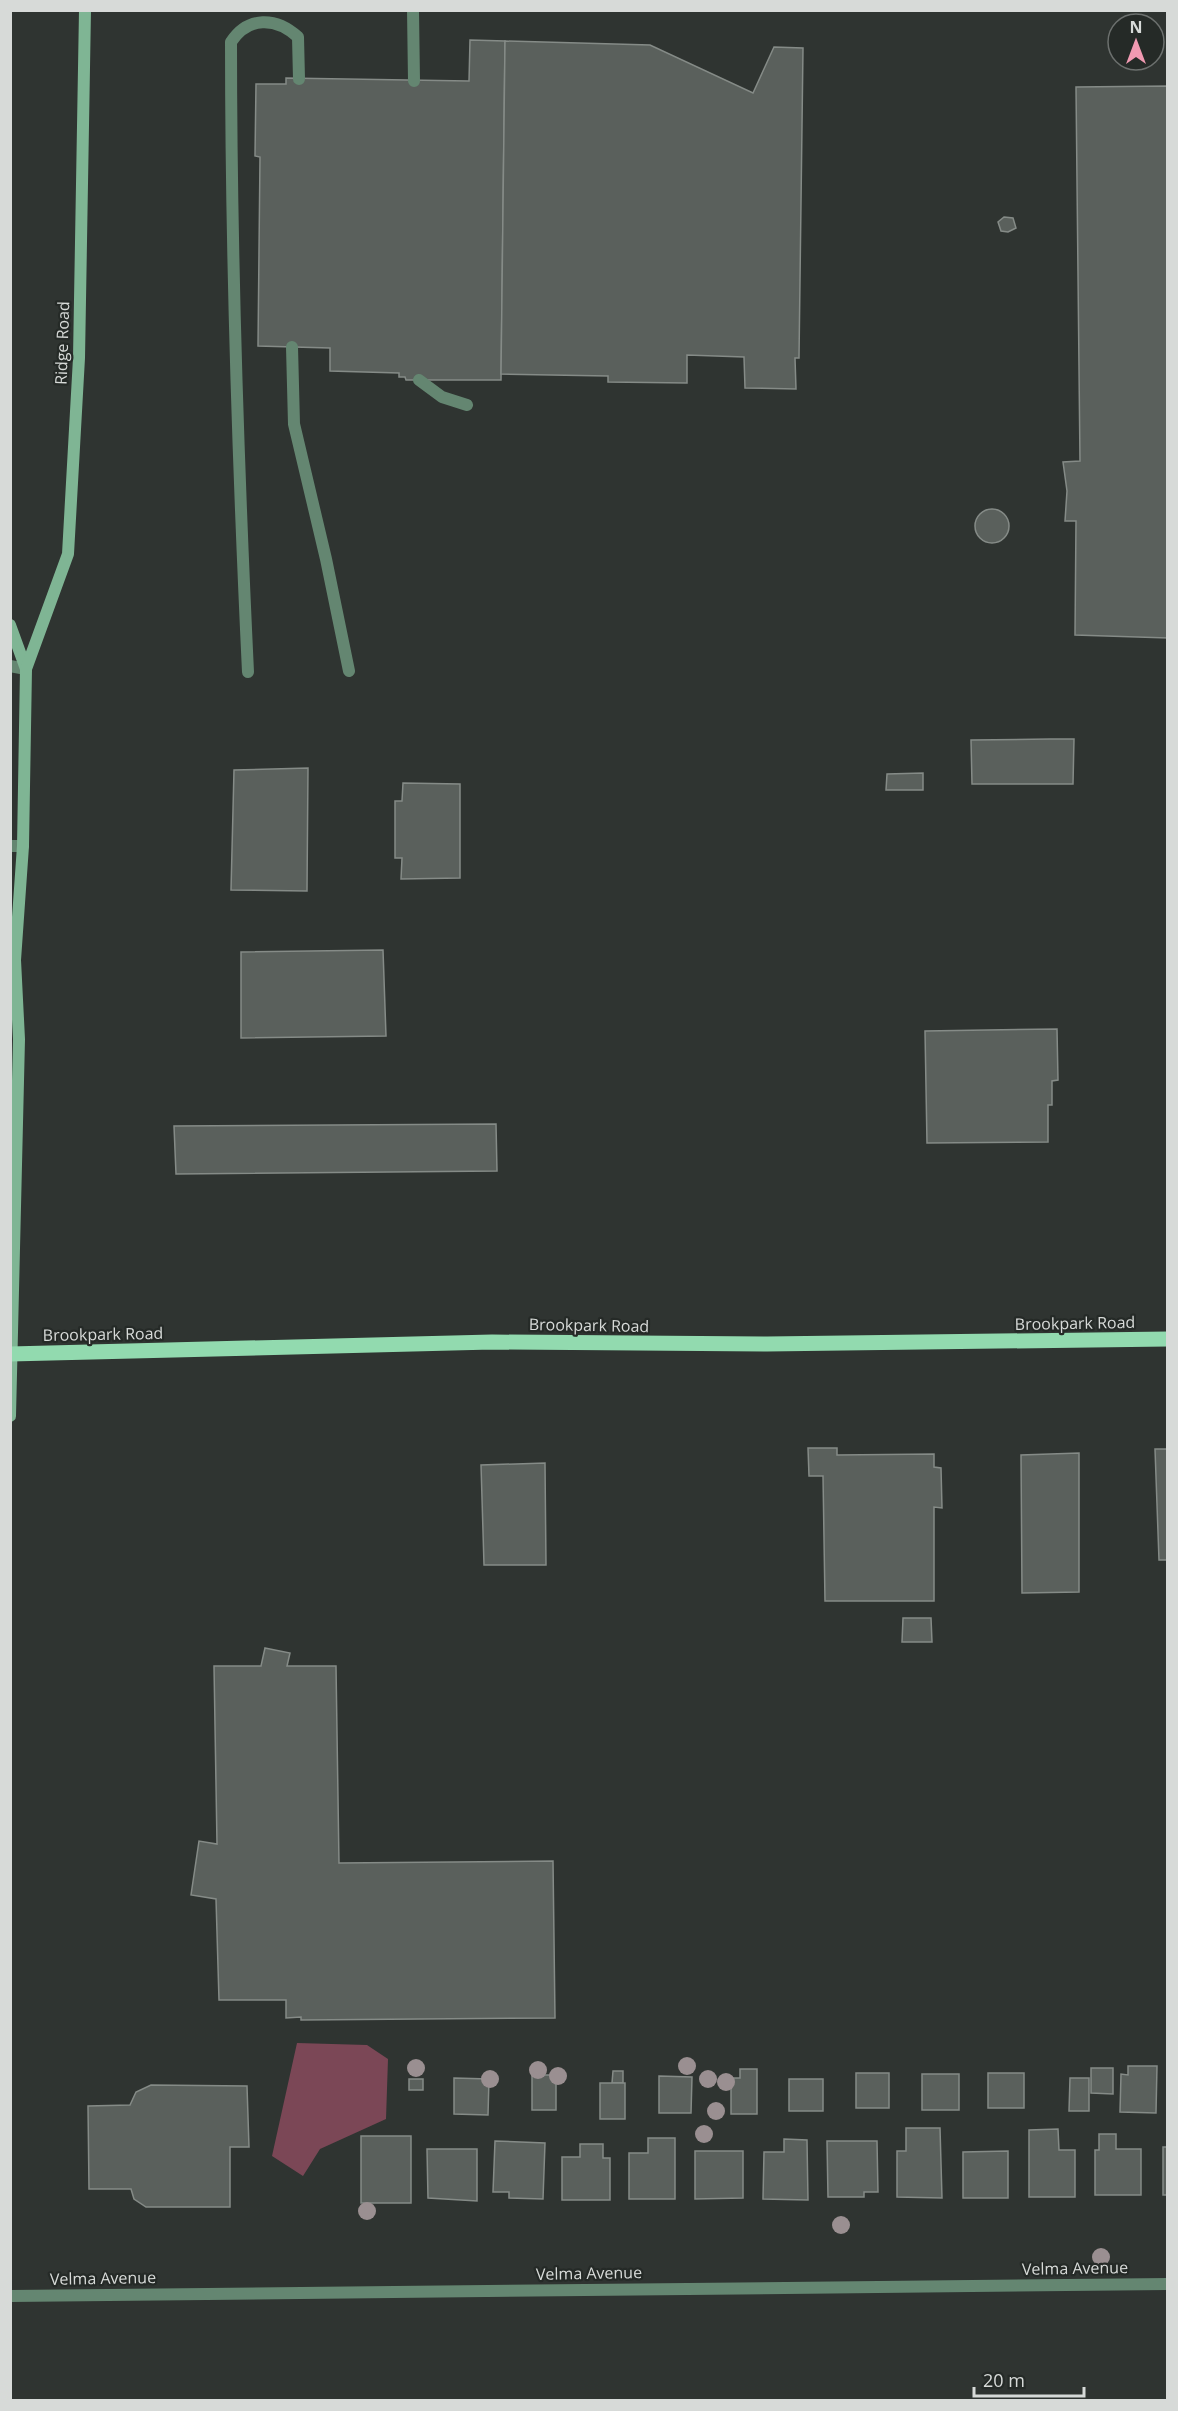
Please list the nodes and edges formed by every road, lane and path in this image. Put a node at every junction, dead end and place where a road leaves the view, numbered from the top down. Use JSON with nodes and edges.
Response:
{"nodes":[{"id":1,"x":85,"y":10,"type":"edge"},
{"id":2,"x":413,"y":10,"type":"edge"},
{"id":3,"x":299,"y":79,"type":"dead end"},
{"id":4,"x":414,"y":81,"type":"dead end"},
{"id":5,"x":292,"y":347,"type":"dead end"},
{"id":6,"x":419,"y":380,"type":"dead end"},
{"id":7,"x":467,"y":405,"type":"dead end"},
{"id":8,"x":10,"y":625,"type":"edge"},
{"id":9,"x":10,"y":666,"type":"edge"},
{"id":10,"x":26,"y":669,"type":"junction"},
{"id":11,"x":10,"y":671,"type":"edge"},
{"id":12,"x":349,"y":671,"type":"dead end"},
{"id":13,"x":248,"y":672,"type":"dead end"},
{"id":14,"x":17,"y":846,"type":"edge"},
{"id":15,"x":13,"y":960,"type":"edge"},
{"id":16,"x":1167,"y":1339,"type":"edge"},
{"id":17,"x":11,"y":1354,"type":"edge"},
{"id":18,"x":10,"y":1416,"type":"edge"},
{"id":19,"x":1167,"y":2284,"type":"edge"},
{"id":20,"x":10,"y":2296,"type":"edge"}],
"edges":[{"from":1,"to":10,"type":"main road","name":"Ridge Road"},
{"from":2,"to":4,"type":"street"},
{"from":3,"to":13,"type":"street"},
{"from":5,"to":12,"type":"street"},
{"from":6,"to":7,"type":"street"},
{"from":8,"to":10,"type":"main road","name":"Ridge Road"},
{"from":9,"to":10,"type":"street"},
{"from":10,"to":11,"type":"street"},
{"from":10,"to":14,"type":"main road","name":"Ridge Road"},
{"from":14,"to":15,"type":"main road","name":"Ridge Road"},
{"from":15,"to":17,"type":"main road","name":"Ridge Road"},
{"from":16,"to":17,"type":"main road","name":"Brookpark Road"},
{"from":17,"to":18,"type":"main road","name":"Ridge Road"},
{"from":19,"to":20,"type":"street","name":"Velma Avenue"}]}
